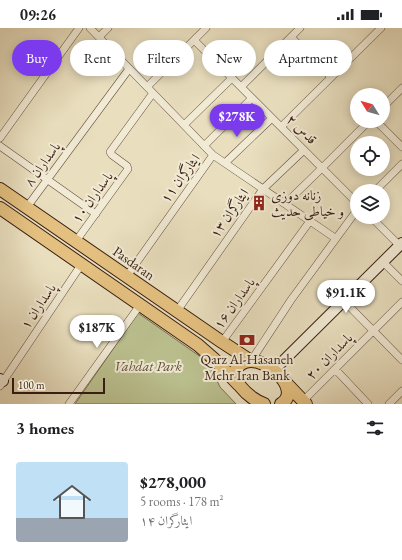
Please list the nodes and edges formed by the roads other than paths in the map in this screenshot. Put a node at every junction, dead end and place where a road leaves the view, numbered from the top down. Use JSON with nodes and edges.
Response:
{"nodes":[{"id":1,"x":79,"y":28,"type":"edge"},
{"id":2,"x":90,"y":28,"type":"edge"},
{"id":3,"x":108,"y":28,"type":"edge"},
{"id":4,"x":206,"y":28,"type":"edge"},
{"id":5,"x":300,"y":28,"type":"edge"},
{"id":6,"x":381,"y":28,"type":"edge"},
{"id":7,"x":99,"y":37,"type":"junction"},
{"id":8,"x":291,"y":37,"type":"junction"},
{"id":9,"x":194,"y":40,"type":"joint"},
{"id":10,"x":129,"y":69,"type":"junction"},
{"id":11,"x":158,"y":76,"type":"edge"},
{"id":12,"x":331,"y":77,"type":"junction"},
{"id":13,"x":232,"y":78,"type":"junction"},
{"id":14,"x":147,"y":87,"type":"junction"},
{"id":15,"x":240,"y":87,"type":"junction"},
{"id":16,"x":402,"y":88,"type":"edge"},
{"id":17,"x":153,"y":93,"type":"junction"},
{"id":18,"x":252,"y":98,"type":"junction"},
{"id":19,"x":390,"y":100,"type":"edge"},
{"id":20,"x":272,"y":118,"type":"junction"},
{"id":21,"x":184,"y":125,"type":"junction"},
{"id":22,"x":281,"y":127,"type":"junction"},
{"id":23,"x":363,"y":128,"type":"edge"},
{"id":24,"x":383,"y":128,"type":"edge"},
{"id":25,"x":0,"y":138,"type":"edge"},
{"id":26,"x":0,"y":146,"type":"edge"},
{"id":27,"x":204,"y":146,"type":"junction"},
{"id":28,"x":402,"y":146,"type":"edge"},
{"id":29,"x":304,"y":150,"type":"junction"},
{"id":30,"x":213,"y":155,"type":"junction"},
{"id":31,"x":225,"y":163,"type":"junction"},
{"id":32,"x":402,"y":164,"type":"edge"},
{"id":33,"x":322,"y":168,"type":"junction"},
{"id":34,"x":48,"y":179,"type":"junction"},
{"id":35,"x":382,"y":184,"type":"edge"},
{"id":36,"x":0,"y":189,"type":"edge"},
{"id":37,"x":263,"y":189,"type":"junction"},
{"id":38,"x":350,"y":196,"type":"edge"},
{"id":39,"x":285,"y":204,"type":"junction"},
{"id":40,"x":0,"y":208,"type":"edge"},
{"id":41,"x":27,"y":208,"type":"junction"},
{"id":42,"x":96,"y":214,"type":"junction"},
{"id":43,"x":350,"y":219,"type":"edge"},
{"id":44,"x":310,"y":221,"type":"junction"},
{"id":45,"x":379,"y":224,"type":"edge"},
{"id":46,"x":335,"y":238,"type":"junction"},
{"id":47,"x":76,"y":241,"type":"junction"},
{"id":48,"x":401,"y":244,"type":"edge"},
{"id":49,"x":383,"y":262,"type":"junction"},
{"id":50,"x":81,"y":264,"type":"junction"},
{"id":51,"x":127,"y":276,"type":"junction"},
{"id":52,"x":402,"y":281,"type":"edge"},
{"id":53,"x":344,"y":301,"type":"junction"},
{"id":54,"x":402,"y":302,"type":"edge"},
{"id":55,"x":140,"y":305,"type":"junction"},
{"id":56,"x":177,"y":311,"type":"junction"},
{"id":57,"x":373,"y":331,"type":"junction"},
{"id":58,"x":223,"y":343,"type":"junction"},
{"id":59,"x":214,"y":359,"type":"junction"},
{"id":60,"x":251,"y":360,"type":"junction"},
{"id":61,"x":402,"y":360,"type":"edge"},
{"id":62,"x":334,"y":369,"type":"junction"},
{"id":63,"x":274,"y":370,"type":"junction"},
{"id":64,"x":284,"y":381,"type":"junction"},
{"id":65,"x":1,"y":382,"type":"edge"},
{"id":66,"x":239,"y":385,"type":"junction"},
{"id":67,"x":402,"y":391,"type":"edge"},
{"id":68,"x":307,"y":400,"type":"edge"},
{"id":69,"x":69,"y":404,"type":"edge"},
{"id":70,"x":264,"y":404,"type":"edge"},
{"id":71,"x":281,"y":404,"type":"edge"},
{"id":72,"x":368,"y":404,"type":"edge"},
{"id":73,"x":389,"y":404,"type":"edge"}],
"edges":[{"from":1,"to":25,"type":"street"},
{"from":2,"to":7,"type":"street"},
{"from":3,"to":7,"type":"street"},
{"from":4,"to":9,"type":"street"},
{"from":5,"to":8,"type":"street"},
{"from":6,"to":12,"type":"street"},
{"from":7,"to":10,"type":"street"},
{"from":8,"to":12,"type":"street"},
{"from":8,"to":15,"type":"street"},
{"from":9,"to":13,"type":"street","name":"قدس ۲"},
{"from":10,"to":14,"type":"street"},
{"from":10,"to":34,"type":"street","name":"پاسداران ۸"},
{"from":11,"to":14,"type":"street"},
{"from":12,"to":22,"type":"street"},
{"from":13,"to":15,"type":"street","name":"قدس ۲"},
{"from":13,"to":21,"type":"street"},
{"from":14,"to":17,"type":"street"},
{"from":15,"to":18,"type":"street","name":"قدس ۲"},
{"from":16,"to":19,"type":"street"},
{"from":17,"to":21,"type":"street"},
{"from":17,"to":42,"type":"street","name":"پاسداران ۱۰"},
{"from":18,"to":20,"type":"street","name":"قدس ۲"},
{"from":18,"to":27,"type":"street"},
{"from":20,"to":22,"type":"street","name":"قدس ۲"},
{"from":20,"to":31,"type":"street"},
{"from":21,"to":27,"type":"street"},
{"from":22,"to":29,"type":"street","name":"قدس ۲"},
{"from":23,"to":33,"type":"street"},
{"from":24,"to":28,"type":"street"},
{"from":26,"to":34,"type":"street"},
{"from":27,"to":30,"type":"street"},
{"from":29,"to":33,"type":"street","name":"قدس ۲"},
{"from":29,"to":37,"type":"street","name":"ایثارگران ۱۳"},
{"from":30,"to":31,"type":"street"},
{"from":30,"to":51,"type":"street","name":"ایثارگران ۱۱"},
{"from":31,"to":37,"type":"street"},
{"from":32,"to":35,"type":"street"},
{"from":33,"to":38,"type":"street","name":"قدس ۲"},
{"from":33,"to":39,"type":"street"},
{"from":34,"to":41,"type":"street","name":"پاسداران ۸"},
{"from":34,"to":42,"type":"street"},
{"from":36,"to":41,"type":"main road","name":"Pasdaran"},
{"from":37,"to":39,"type":"street"},
{"from":37,"to":56,"type":"street","name":"ایثارگران ۱۳"},
{"from":39,"to":44,"type":"street"},
{"from":40,"to":50,"type":"main road"},
{"from":41,"to":47,"type":"main road","name":"Pasdaran"},
{"from":42,"to":47,"type":"street","name":"پاسداران ۱۰"},
{"from":43,"to":46,"type":"street"},
{"from":44,"to":46,"type":"street"},
{"from":44,"to":58,"type":"street","name":"پاسداران ۱۶"},
{"from":45,"to":48,"type":"street"},
{"from":46,"to":60,"type":"street"},
{"from":47,"to":51,"type":"main road","name":"Pasdaran"},
{"from":48,"to":49,"type":"street"},
{"from":49,"to":52,"type":"street"},
{"from":49,"to":53,"type":"street"},
{"from":50,"to":55,"type":"main road"},
{"from":50,"to":65,"type":"street","name":"پاسداران ۱"},
{"from":51,"to":56,"type":"main road","name":"Pasdaran"},
{"from":53,"to":57,"type":"street"},
{"from":53,"to":63,"type":"street"},
{"from":54,"to":57,"type":"street","name":"پاسداران ۲۰"},
{"from":55,"to":59,"type":"main road"},
{"from":55,"to":69,"type":"street"},
{"from":56,"to":58,"type":"main road","name":"Pasdaran"},
{"from":57,"to":61,"type":"street"},
{"from":57,"to":62,"type":"street","name":"پاسداران ۲۰"},
{"from":58,"to":59,"type":"main road"},
{"from":58,"to":60,"type":"main road","name":"Pasdaran"},
{"from":59,"to":66,"type":"main road"},
{"from":60,"to":63,"type":"main road","name":"Pasdaran"},
{"from":60,"to":66,"type":"main road"},
{"from":62,"to":68,"type":"street","name":"پاسداران ۲۰"},
{"from":62,"to":72,"type":"street"},
{"from":63,"to":64,"type":"main road"},
{"from":64,"to":68,"type":"main road"},
{"from":64,"to":71,"type":"main road"},
{"from":66,"to":70,"type":"main road"},
{"from":67,"to":73,"type":"street"}]}
